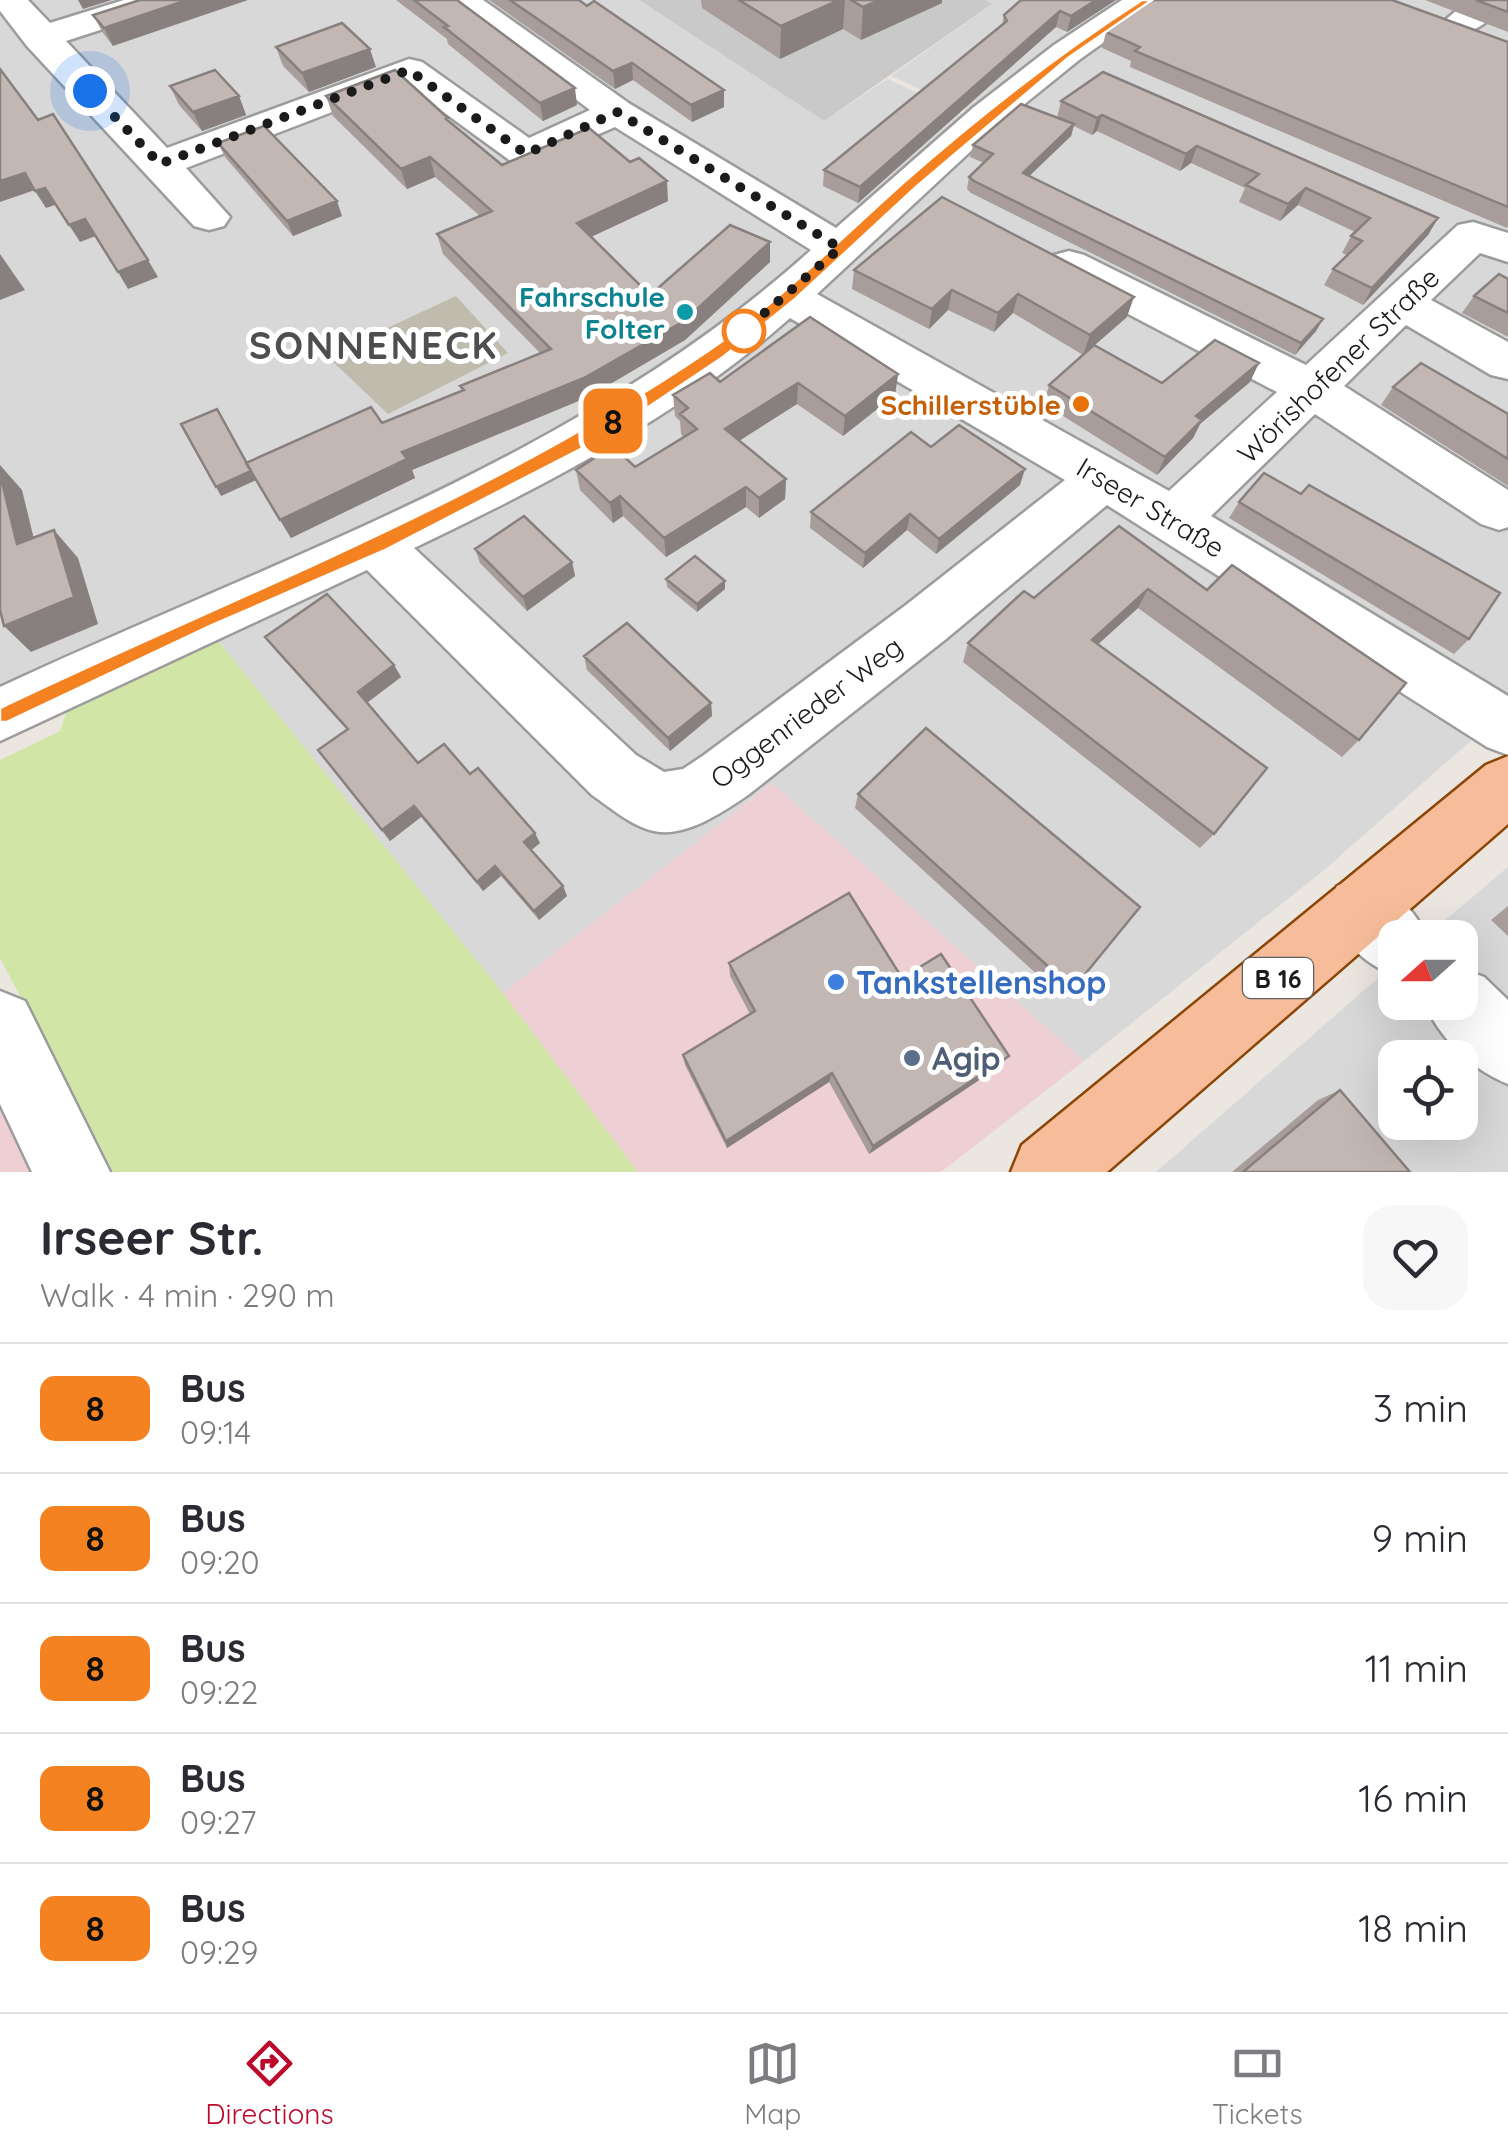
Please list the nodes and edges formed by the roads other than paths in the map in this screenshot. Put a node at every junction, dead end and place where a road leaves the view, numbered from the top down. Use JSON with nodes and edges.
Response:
{"nodes":[{"id":1,"x":9,"y":0,"type":"edge"},
{"id":2,"x":159,"y":0,"type":"edge"},
{"id":3,"x":460,"y":0,"type":"edge"},
{"id":4,"x":1146,"y":0,"type":"edge"},
{"id":5,"x":1491,"y":0,"type":"edge"},
{"id":6,"x":40,"y":38,"type":"junction"},
{"id":7,"x":1490,"y":40,"type":"edge"},
{"id":8,"x":617,"y":112,"type":"junction"},
{"id":9,"x":160,"y":164,"type":"junction"},
{"id":10,"x":209,"y":218,"type":"dead end"},
{"id":11,"x":1473,"y":234,"type":"edge"},
{"id":12,"x":1034,"y":246,"type":"edge"},
{"id":13,"x":840,"y":248,"type":"junction"},
{"id":14,"x":788,"y":297,"type":"junction"},
{"id":15,"x":1403,"y":304,"type":"junction"},
{"id":16,"x":1508,"y":363,"type":"edge"},
{"id":17,"x":1314,"y":390,"type":"junction"},
{"id":18,"x":1104,"y":478,"type":"junction"},
{"id":19,"x":1499,"y":510,"type":"dead end"},
{"id":20,"x":1174,"y":519,"type":"junction"},
{"id":21,"x":376,"y":545,"type":"junction"},
{"id":22,"x":0,"y":715,"type":"edge"},
{"id":23,"x":1508,"y":728,"type":"edge"},
{"id":24,"x":1508,"y":785,"type":"edge"},
{"id":25,"x":1384,"y":920,"type":"edge"},
{"id":26,"x":1378,"y":926,"type":"edge"},
{"id":27,"x":1478,"y":1020,"type":"edge"},
{"id":28,"x":0,"y":1026,"type":"edge"},
{"id":29,"x":1508,"y":1048,"type":"edge"},
{"id":30,"x":72,"y":1172,"type":"edge"},
{"id":31,"x":1049,"y":1172,"type":"edge"}],
"edges":[{"from":1,"to":6,"type":"street"},
{"from":2,"to":6,"type":"street"},
{"from":3,"to":8,"type":"street"},
{"from":4,"to":13,"type":"street"},
{"from":5,"to":7,"type":"street"},
{"from":6,"to":9,"type":"street"},
{"from":8,"to":9,"type":"street"},
{"from":8,"to":13,"type":"street"},
{"from":9,"to":10,"type":"street"},
{"from":11,"to":15,"type":"street","name":"Wörishofener Straße"},
{"from":12,"to":17,"type":"street"},
{"from":13,"to":14,"type":"street"},
{"from":14,"to":18,"type":"street","name":"Irseer Straße"},
{"from":14,"to":21,"type":"street"},
{"from":15,"to":16,"type":"street"},
{"from":15,"to":17,"type":"street","name":"Wörishofener Straße"},
{"from":17,"to":19,"type":"street"},
{"from":17,"to":20,"type":"street","name":"Wörishofener Straße"},
{"from":18,"to":20,"type":"street","name":"Irseer Straße"},
{"from":18,"to":21,"type":"street","name":"Oggenrieder Weg"},
{"from":20,"to":23,"type":"street","name":"Irseer Straße"},
{"from":21,"to":22,"type":"street"},
{"from":24,"to":25,"type":"main road","number":"B 16"},
{"from":26,"to":31,"type":"main road","number":"B 16"},
{"from":27,"to":29,"type":"street"},
{"from":28,"to":30,"type":"street"}]}
